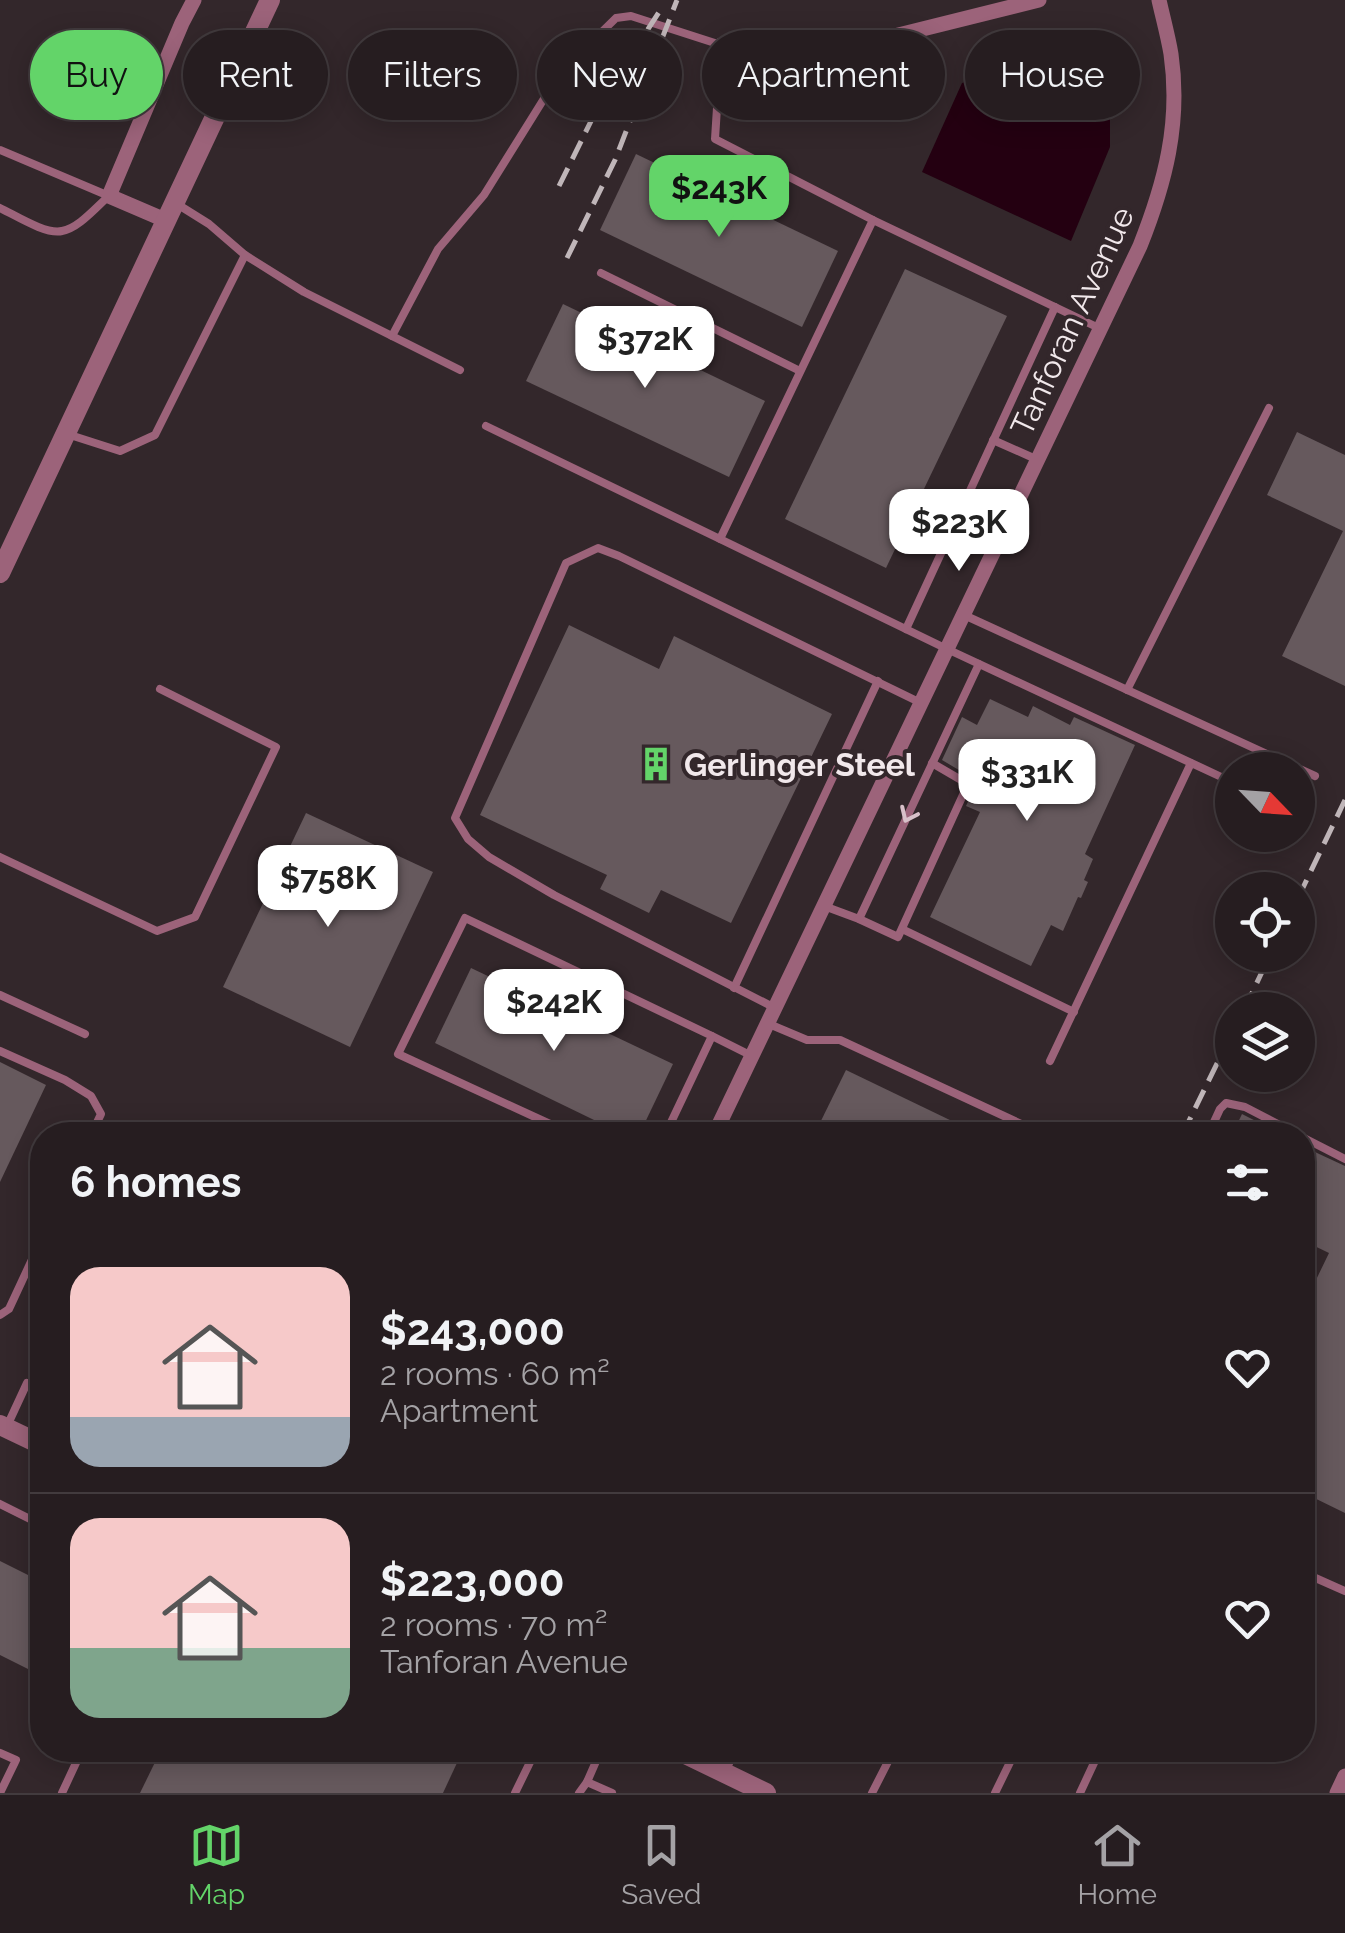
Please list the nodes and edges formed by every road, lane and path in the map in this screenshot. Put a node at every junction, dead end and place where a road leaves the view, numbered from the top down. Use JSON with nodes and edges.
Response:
{"nodes":[{"id":1,"x":194,"y":0,"type":"edge"},
{"id":2,"x":270,"y":0,"type":"edge"},
{"id":3,"x":1039,"y":0,"type":"edge"},
{"id":4,"x":1159,"y":0,"type":"edge"},
{"id":5,"x":1000,"y":5,"type":"edge"},
{"id":6,"x":908,"y":30,"type":"edge"},
{"id":7,"x":702,"y":39,"type":"edge"},
{"id":8,"x":716,"y":120,"type":"edge"},
{"id":9,"x":0,"y":150,"type":"edge"},
{"id":10,"x":109,"y":196,"type":"junction"},
{"id":11,"x":0,"y":208,"type":"edge"},
{"id":12,"x":169,"y":211,"type":"junction"},
{"id":13,"x":872,"y":220,"type":"junction"},
{"id":14,"x":245,"y":255,"type":"junction"},
{"id":15,"x":601,"y":274,"type":"dead end"},
{"id":16,"x":1054,"y":307,"type":"junction"},
{"id":17,"x":1101,"y":329,"type":"junction"},
{"id":18,"x":392,"y":336,"type":"junction"},
{"id":19,"x":460,"y":370,"type":"dead end"},
{"id":20,"x":800,"y":371,"type":"junction"},
{"id":21,"x":1269,"y":408,"type":"dead end"},
{"id":22,"x":486,"y":426,"type":"dead end"},
{"id":23,"x":67,"y":434,"type":"junction"},
{"id":24,"x":993,"y":440,"type":"junction"},
{"id":25,"x":1038,"y":460,"type":"junction"},
{"id":26,"x":720,"y":539,"type":"junction"},
{"id":27,"x":0,"y":573,"type":"edge"},
{"id":28,"x":964,"y":615,"type":"junction"},
{"id":29,"x":906,"y":628,"type":"junction"},
{"id":30,"x":948,"y":649,"type":"junction"},
{"id":31,"x":979,"y":664,"type":"junction"},
{"id":32,"x":878,"y":682,"type":"junction"},
{"id":33,"x":160,"y":689,"type":"dead end"},
{"id":34,"x":1127,"y":690,"type":"junction"},
{"id":35,"x":921,"y":703,"type":"junction"},
{"id":36,"x":1263,"y":752,"type":"edge"},
{"id":37,"x":1191,"y":762,"type":"junction"},
{"id":38,"x":932,"y":763,"type":"junction"},
{"id":39,"x":1215,"y":774,"type":"edge"},
{"id":40,"x":0,"y":858,"type":"edge"},
{"id":41,"x":824,"y":906,"type":"junction"},
{"id":42,"x":859,"y":919,"type":"junction"},
{"id":43,"x":902,"y":929,"type":"junction"},
{"id":44,"x":734,"y":988,"type":"junction"},
{"id":45,"x":0,"y":995,"type":"edge"},
{"id":46,"x":1074,"y":1012,"type":"junction"},
{"id":47,"x":772,"y":1016,"type":"junction"},
{"id":48,"x":85,"y":1034,"type":"dead end"},
{"id":49,"x":712,"y":1036,"type":"junction"},
{"id":50,"x":0,"y":1050,"type":"edge"},
{"id":51,"x":752,"y":1056,"type":"junction"},
{"id":52,"x":1050,"y":1061,"type":"dead end"},
{"id":53,"x":97,"y":1122,"type":"edge"},
{"id":54,"x":546,"y":1122,"type":"edge"},
{"id":55,"x":671,"y":1122,"type":"edge"},
{"id":56,"x":720,"y":1122,"type":"edge"},
{"id":57,"x":1017,"y":1122,"type":"edge"},
{"id":58,"x":1214,"y":1122,"type":"edge"},
{"id":59,"x":1274,"y":1122,"type":"edge"},
{"id":60,"x":1315,"y":1143,"type":"edge"},
{"id":61,"x":1345,"y":1158,"type":"edge"},
{"id":62,"x":30,"y":1264,"type":"edge"},
{"id":63,"x":0,"y":1315,"type":"edge"},
{"id":64,"x":30,"y":1384,"type":"edge"},
{"id":65,"x":3,"y":1426,"type":"edge"},
{"id":66,"x":30,"y":1440,"type":"edge"},
{"id":67,"x":0,"y":1504,"type":"edge"},
{"id":68,"x":30,"y":1519,"type":"edge"},
{"id":69,"x":1315,"y":1578,"type":"edge"},
{"id":70,"x":1345,"y":1591,"type":"edge"},
{"id":71,"x":0,"y":1752,"type":"edge"},
{"id":72,"x":76,"y":1762,"type":"edge"},
{"id":73,"x":528,"y":1762,"type":"edge"},
{"id":74,"x":596,"y":1762,"type":"edge"},
{"id":75,"x":702,"y":1762,"type":"edge"},
{"id":76,"x":730,"y":1762,"type":"edge"},
{"id":77,"x":888,"y":1762,"type":"edge"},
{"id":78,"x":1010,"y":1762,"type":"edge"},
{"id":79,"x":1094,"y":1762,"type":"edge"},
{"id":80,"x":724,"y":1773,"type":"junction"},
{"id":81,"x":1345,"y":1776,"type":"edge"},
{"id":82,"x":587,"y":1782,"type":"junction"},
{"id":83,"x":0,"y":1793,"type":"edge"},
{"id":84,"x":62,"y":1793,"type":"edge"},
{"id":85,"x":515,"y":1793,"type":"edge"},
{"id":86,"x":579,"y":1793,"type":"edge"},
{"id":87,"x":612,"y":1793,"type":"edge"},
{"id":88,"x":766,"y":1793,"type":"edge"},
{"id":89,"x":872,"y":1793,"type":"edge"},
{"id":90,"x":995,"y":1793,"type":"edge"},
{"id":91,"x":1080,"y":1793,"type":"edge"},
{"id":92,"x":1337,"y":1793,"type":"edge"}],
"edges":[{"from":1,"to":10,"type":"street"},
{"from":2,"to":12,"type":"street"},
{"from":3,"to":5,"type":"street"},
{"from":4,"to":17,"type":"street","name":"Tanforan Avenue"},
{"from":5,"to":6,"type":"street"},
{"from":7,"to":18,"type":"lane"},
{"from":8,"to":13,"type":"lane"},
{"from":9,"to":10,"type":"lane"},
{"from":10,"to":11,"type":"lane"},
{"from":10,"to":12,"type":"street"},
{"from":12,"to":14,"type":"lane"},
{"from":12,"to":23,"type":"street"},
{"from":13,"to":16,"type":"lane"},
{"from":13,"to":20,"type":"lane"},
{"from":14,"to":18,"type":"lane"},
{"from":14,"to":23,"type":"lane"},
{"from":15,"to":20,"type":"lane"},
{"from":16,"to":17,"type":"lane"},
{"from":16,"to":24,"type":"lane"},
{"from":17,"to":25,"type":"street","name":"Tanforan Avenue"},
{"from":18,"to":19,"type":"lane"},
{"from":20,"to":26,"type":"lane"},
{"from":21,"to":34,"type":"lane"},
{"from":22,"to":26,"type":"lane"},
{"from":23,"to":27,"type":"street"},
{"from":24,"to":25,"type":"lane"},
{"from":24,"to":29,"type":"lane"},
{"from":25,"to":28,"type":"street","name":"Tanforan Avenue"},
{"from":26,"to":29,"type":"lane"},
{"from":28,"to":30,"type":"street","name":"Tanforan Avenue"},
{"from":28,"to":34,"type":"lane"},
{"from":29,"to":30,"type":"lane"},
{"from":30,"to":31,"type":"lane"},
{"from":30,"to":35,"type":"street","name":"Tanforan Avenue"},
{"from":31,"to":37,"type":"lane"},
{"from":31,"to":38,"type":"lane"},
{"from":32,"to":35,"type":"lane"},
{"from":32,"to":44,"type":"lane"},
{"from":32,"to":44,"type":"lane"},
{"from":33,"to":40,"type":"lane"},
{"from":34,"to":36,"type":"lane"},
{"from":35,"to":41,"type":"street","name":"Tanforan Avenue"},
{"from":37,"to":39,"type":"lane"},
{"from":37,"to":46,"type":"lane"},
{"from":38,"to":42,"type":"lane","one_way":true},
{"from":38,"to":43,"type":"lane"},
{"from":41,"to":42,"type":"lane"},
{"from":41,"to":47,"type":"street","name":"Tanforan Avenue"},
{"from":42,"to":43,"type":"lane"},
{"from":43,"to":46,"type":"lane"},
{"from":44,"to":47,"type":"lane"},
{"from":45,"to":48,"type":"lane"},
{"from":46,"to":52,"type":"lane"},
{"from":47,"to":51,"type":"street","name":"Tanforan Avenue"},
{"from":47,"to":57,"type":"lane"},
{"from":49,"to":51,"type":"lane"},
{"from":49,"to":54,"type":"lane"},
{"from":49,"to":55,"type":"lane"},
{"from":50,"to":53,"type":"lane"},
{"from":51,"to":56,"type":"street","name":"Tanforan Avenue"},
{"from":58,"to":59,"type":"lane"},
{"from":60,"to":61,"type":"lane"},
{"from":62,"to":63,"type":"lane"},
{"from":64,"to":65,"type":"lane"},
{"from":65,"to":66,"type":"street"},
{"from":67,"to":68,"type":"lane"},
{"from":69,"to":70,"type":"lane"},
{"from":71,"to":83,"type":"lane"},
{"from":72,"to":84,"type":"lane"},
{"from":73,"to":85,"type":"lane"},
{"from":74,"to":82,"type":"lane"},
{"from":75,"to":80,"type":"street"},
{"from":76,"to":80,"type":"lane"},
{"from":77,"to":89,"type":"lane"},
{"from":78,"to":90,"type":"lane"},
{"from":79,"to":91,"type":"lane"},
{"from":80,"to":88,"type":"street"},
{"from":81,"to":92,"type":"street"},
{"from":82,"to":86,"type":"lane"},
{"from":82,"to":87,"type":"lane"}]}
